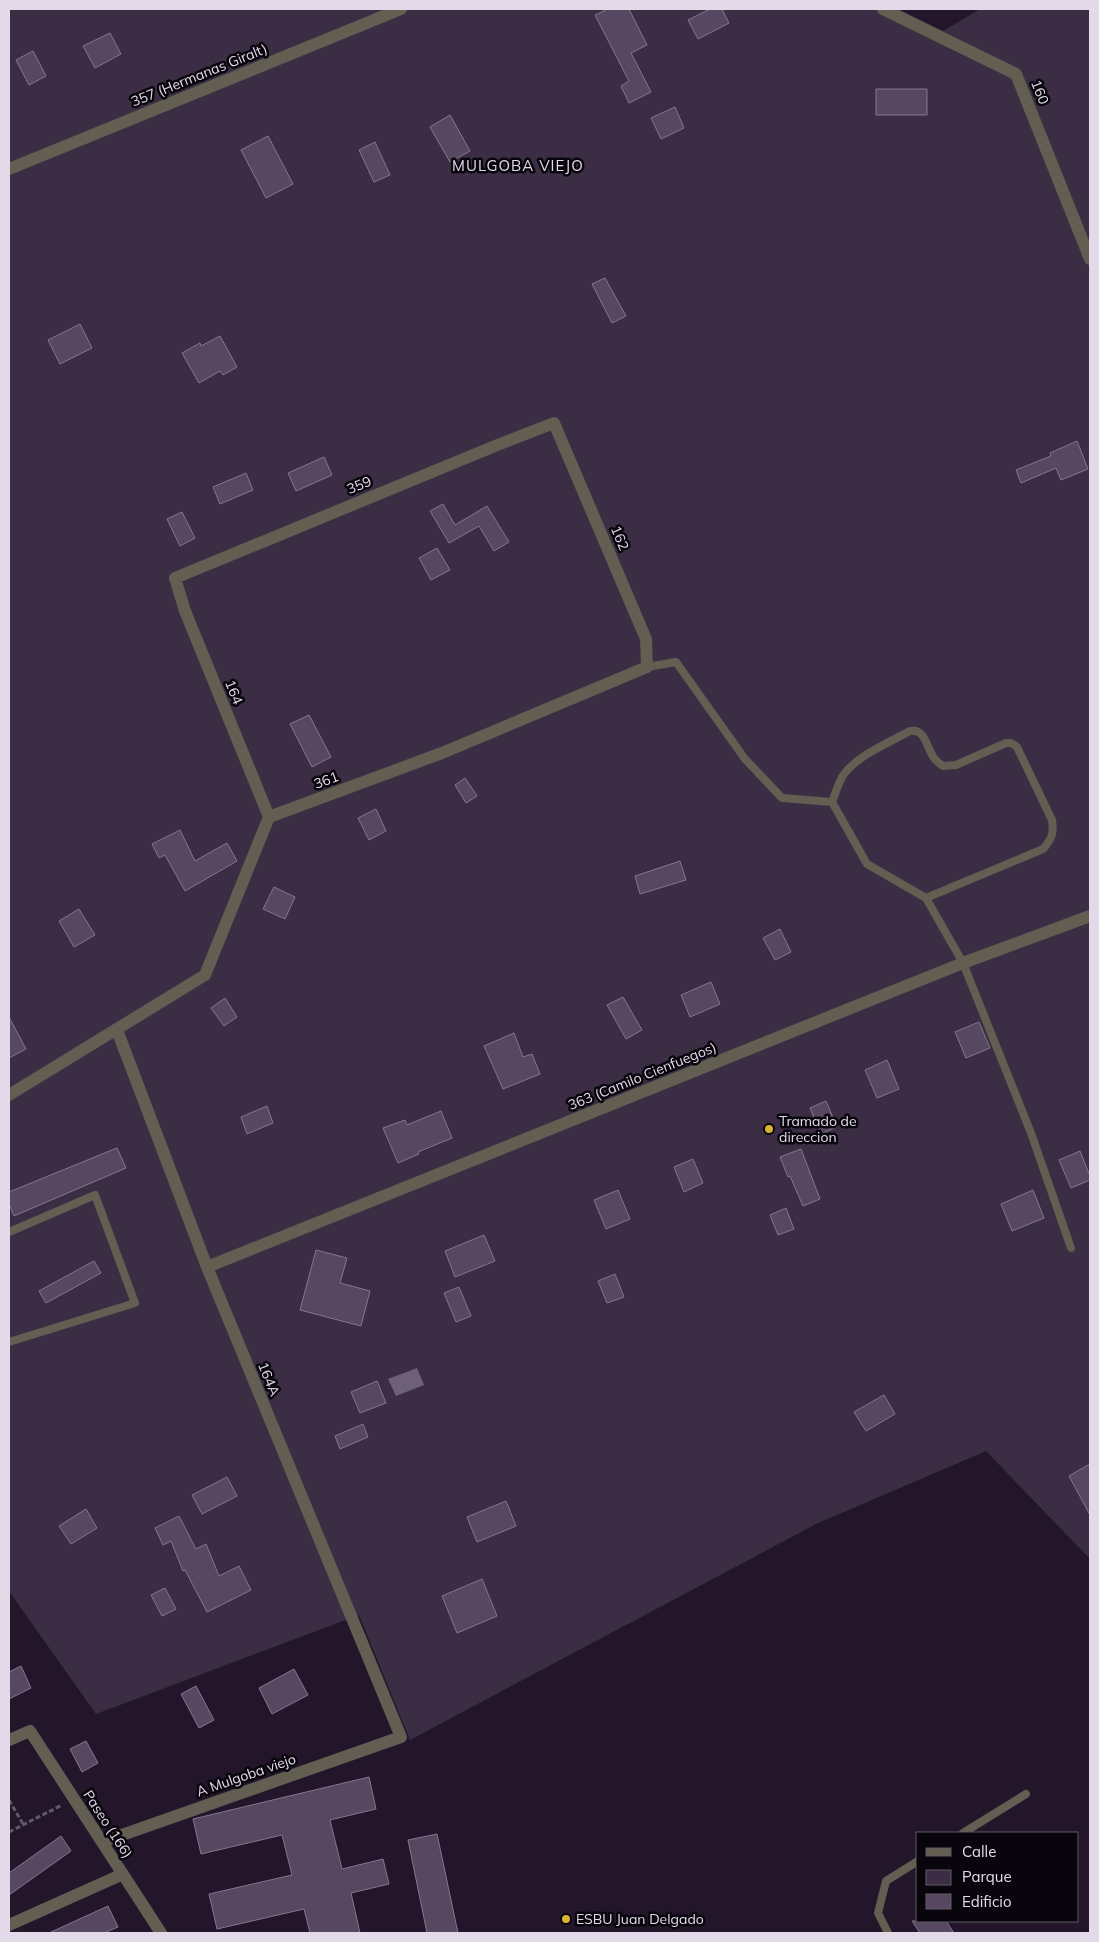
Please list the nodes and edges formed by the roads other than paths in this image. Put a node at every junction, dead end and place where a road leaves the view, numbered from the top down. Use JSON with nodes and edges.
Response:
{"nodes":[{"id":1,"x":401,"y":9,"type":"edge"},
{"id":2,"x":883,"y":9,"type":"edge"},
{"id":3,"x":9,"y":169,"type":"edge"},
{"id":4,"x":1090,"y":259,"type":"edge"},
{"id":5,"x":554,"y":423,"type":"joint"},
{"id":6,"x":175,"y":578,"type":"joint"},
{"id":7,"x":647,"y":667,"type":"junction"},
{"id":8,"x":832,"y":802,"type":"junction"},
{"id":9,"x":269,"y":817,"type":"junction"},
{"id":10,"x":926,"y":898,"type":"junction"},
{"id":11,"x":1090,"y":916,"type":"edge"},
{"id":12,"x":963,"y":963,"type":"junction"},
{"id":13,"x":117,"y":1030,"type":"junction"},
{"id":14,"x":9,"y":1095,"type":"edge"},
{"id":15,"x":9,"y":1232,"type":"edge"},
{"id":16,"x":1071,"y":1248,"type":"dead end"},
{"id":17,"x":206,"y":1266,"type":"junction"},
{"id":18,"x":9,"y":1342,"type":"edge"},
{"id":19,"x":401,"y":1737,"type":"joint"},
{"id":20,"x":9,"y":1740,"type":"edge"},
{"id":21,"x":1026,"y":1794,"type":"dead end"},
{"id":22,"x":965,"y":1832,"type":"edge"},
{"id":23,"x":102,"y":1842,"type":"junction"},
{"id":24,"x":916,"y":1862,"type":"edge"},
{"id":25,"x":122,"y":1874,"type":"junction"},
{"id":26,"x":9,"y":1925,"type":"edge"},
{"id":27,"x":161,"y":1933,"type":"edge"},
{"id":28,"x":888,"y":1933,"type":"edge"}],
"edges":[{"from":1,"to":3,"type":"street","name":"357 (Hermanas Giralt)"},
{"from":2,"to":4,"type":"street","name":"160"},
{"from":5,"to":6,"type":"street","name":"359"},
{"from":5,"to":7,"type":"street","name":"162"},
{"from":6,"to":9,"type":"street","name":"164"},
{"from":7,"to":8,"type":"lane"},
{"from":7,"to":9,"type":"street","name":"361"},
{"from":8,"to":10,"type":"lane"},
{"from":8,"to":10,"type":"lane"},
{"from":9,"to":13,"type":"street"},
{"from":10,"to":12,"type":"lane"},
{"from":11,"to":12,"type":"street","name":"363 (Camilo Cienfuegos)"},
{"from":12,"to":16,"type":"lane"},
{"from":12,"to":17,"type":"street","name":"363 (Camilo Cienfuegos)"},
{"from":13,"to":14,"type":"street"},
{"from":13,"to":17,"type":"street","name":"164A"},
{"from":15,"to":18,"type":"lane"},
{"from":17,"to":19,"type":"street","name":"164A"},
{"from":19,"to":23,"type":"street","name":"A Mulgoba viejo"},
{"from":20,"to":23,"type":"street","name":"Paseo (166)"},
{"from":21,"to":22,"type":"lane"},
{"from":23,"to":25,"type":"street","name":"Paseo (166)"},
{"from":24,"to":28,"type":"lane"},
{"from":25,"to":26,"type":"street"},
{"from":25,"to":27,"type":"street","name":"Paseo (166)"}]}
